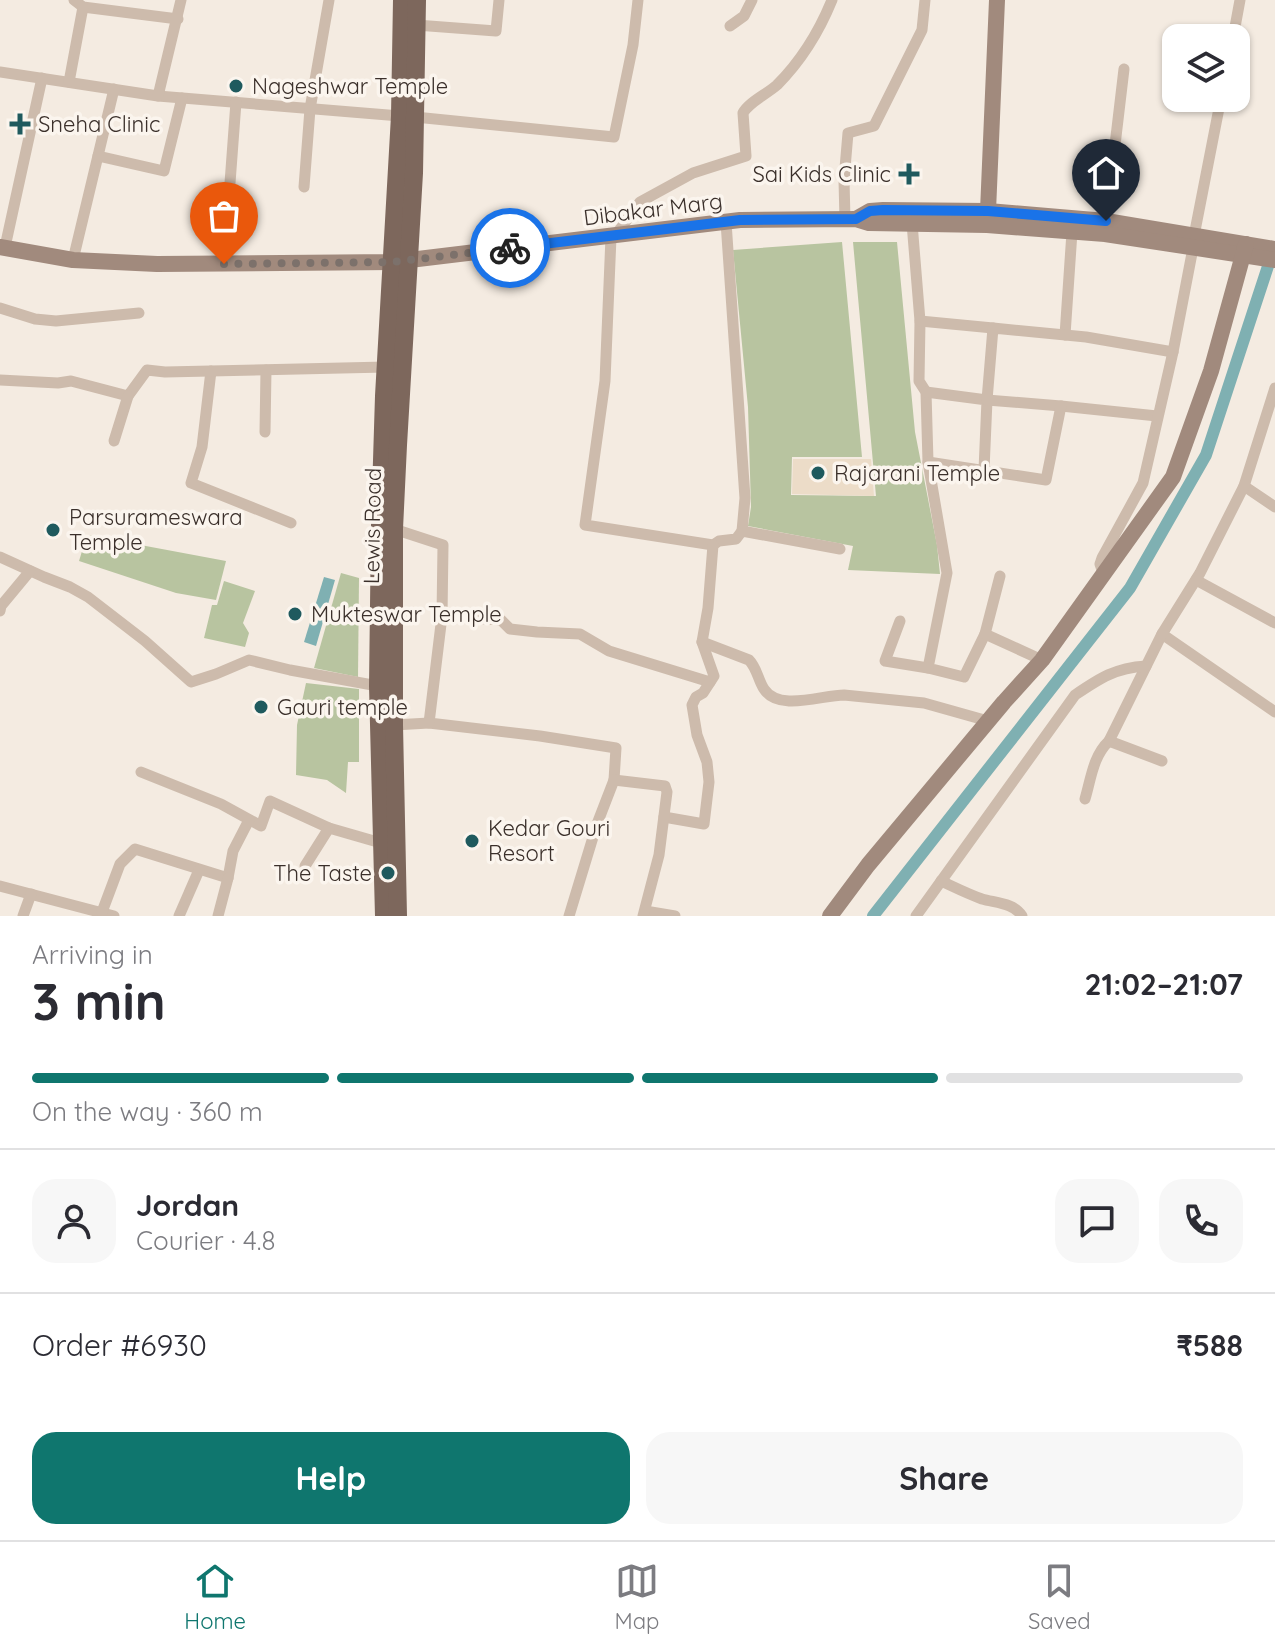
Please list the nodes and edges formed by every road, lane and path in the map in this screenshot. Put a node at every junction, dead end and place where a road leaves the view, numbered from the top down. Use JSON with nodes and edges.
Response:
{"nodes":[{"id":1,"x":181,"y":0,"type":"edge"},
{"id":2,"x":329,"y":0,"type":"edge"},
{"id":3,"x":402,"y":0,"type":"edge"},
{"id":4,"x":417,"y":0,"type":"edge"},
{"id":5,"x":499,"y":0,"type":"edge"},
{"id":6,"x":638,"y":0,"type":"edge"},
{"id":7,"x":752,"y":0,"type":"edge"},
{"id":8,"x":832,"y":0,"type":"edge"},
{"id":9,"x":925,"y":0,"type":"edge"},
{"id":10,"x":997,"y":0,"type":"edge"},
{"id":11,"x":1240,"y":0,"type":"edge"},
{"id":12,"x":79,"y":4,"type":"edge"},
{"id":13,"x":178,"y":19,"type":"junction"},
{"id":14,"x":1236,"y":24,"type":"edge"},
{"id":15,"x":416,"y":25,"type":"junction"},
{"id":16,"x":730,"y":26,"type":"dead end"},
{"id":17,"x":1124,"y":69,"type":"dead end"},
{"id":18,"x":0,"y":72,"type":"edge"},
{"id":19,"x":42,"y":78,"type":"junction"},
{"id":20,"x":69,"y":82,"type":"junction"},
{"id":21,"x":114,"y":89,"type":"junction"},
{"id":22,"x":158,"y":96,"type":"junction"},
{"id":23,"x":182,"y":98,"type":"junction"},
{"id":24,"x":236,"y":102,"type":"junction"},
{"id":25,"x":310,"y":109,"type":"junction"},
{"id":26,"x":1218,"y":112,"type":"edge"},
{"id":27,"x":407,"y":116,"type":"junction"},
{"id":28,"x":98,"y":156,"type":"junction"},
{"id":29,"x":304,"y":187,"type":"dead end"},
{"id":30,"x":988,"y":211,"type":"junction"},
{"id":31,"x":850,"y":220,"type":"junction"},
{"id":32,"x":1106,"y":221,"type":"junction"},
{"id":33,"x":726,"y":222,"type":"junction"},
{"id":34,"x":912,"y":223,"type":"junction"},
{"id":35,"x":1072,"y":232,"type":"junction"},
{"id":36,"x":613,"y":237,"type":"junction"},
{"id":37,"x":1194,"y":242,"type":"junction"},
{"id":38,"x":3,"y":247,"type":"edge"},
{"id":39,"x":1275,"y":249,"type":"edge"},
{"id":40,"x":1251,"y":251,"type":"junction"},
{"id":41,"x":73,"y":260,"type":"junction"},
{"id":42,"x":1275,"y":260,"type":"edge"},
{"id":43,"x":400,"y":261,"type":"junction"},
{"id":44,"x":224,"y":264,"type":"junction"},
{"id":45,"x":399,"y":282,"type":"junction"},
{"id":46,"x":0,"y":308,"type":"edge"},
{"id":47,"x":139,"y":313,"type":"dead end"},
{"id":48,"x":920,"y":321,"type":"junction"},
{"id":49,"x":993,"y":328,"type":"junction"},
{"id":50,"x":1065,"y":335,"type":"junction"},
{"id":51,"x":1173,"y":352,"type":"junction"},
{"id":52,"x":386,"y":367,"type":"junction"},
{"id":53,"x":266,"y":370,"type":"junction"},
{"id":54,"x":211,"y":371,"type":"junction"},
{"id":55,"x":0,"y":380,"type":"edge"},
{"id":56,"x":1275,"y":388,"type":"edge"},
{"id":57,"x":926,"y":392,"type":"junction"},
{"id":58,"x":128,"y":396,"type":"junction"},
{"id":59,"x":987,"y":400,"type":"junction"},
{"id":60,"x":1061,"y":406,"type":"junction"},
{"id":61,"x":1157,"y":416,"type":"junction"},
{"id":62,"x":265,"y":432,"type":"dead end"},
{"id":63,"x":114,"y":441,"type":"dead end"},
{"id":64,"x":928,"y":462,"type":"junction"},
{"id":65,"x":984,"y":470,"type":"junction"},
{"id":66,"x":1244,"y":486,"type":"junction"},
{"id":67,"x":1275,"y":507,"type":"edge"},
{"id":68,"x":291,"y":523,"type":"dead end"},
{"id":69,"x":394,"y":529,"type":"junction"},
{"id":70,"x":742,"y":531,"type":"junction"},
{"id":71,"x":713,"y":545,"type":"junction"},
{"id":72,"x":840,"y":549,"type":"dead end"},
{"id":73,"x":0,"y":557,"type":"edge"},
{"id":74,"x":30,"y":571,"type":"junction"},
{"id":75,"x":1104,"y":575,"type":"junction"},
{"id":76,"x":1000,"y":576,"type":"dead end"},
{"id":77,"x":1196,"y":580,"type":"junction"},
{"id":78,"x":0,"y":611,"type":"edge"},
{"id":79,"x":442,"y":616,"type":"junction"},
{"id":80,"x":900,"y":621,"type":"dead end"},
{"id":81,"x":1275,"y":623,"type":"edge"},
{"id":82,"x":985,"y":634,"type":"junction"},
{"id":83,"x":1162,"y":634,"type":"junction"},
{"id":84,"x":702,"y":642,"type":"junction"},
{"id":85,"x":1042,"y":660,"type":"junction"},
{"id":86,"x":1146,"y":666,"type":"junction"},
{"id":87,"x":928,"y":668,"type":"junction"},
{"id":88,"x":710,"y":682,"type":"junction"},
{"id":89,"x":378,"y":686,"type":"junction"},
{"id":90,"x":1275,"y":711,"type":"edge"},
{"id":91,"x":988,"y":721,"type":"junction"},
{"id":92,"x":429,"y":723,"type":"junction"},
{"id":93,"x":394,"y":725,"type":"junction"},
{"id":94,"x":1109,"y":741,"type":"junction"},
{"id":95,"x":1162,"y":761,"type":"dead end"},
{"id":96,"x":141,"y":772,"type":"dead end"},
{"id":97,"x":614,"y":780,"type":"junction"},
{"id":98,"x":1085,"y":799,"type":"dead end"},
{"id":99,"x":664,"y":817,"type":"junction"},
{"id":100,"x":249,"y":820,"type":"junction"},
{"id":101,"x":329,"y":828,"type":"junction"},
{"id":102,"x":389,"y":838,"type":"junction"},
{"id":103,"x":305,"y":866,"type":"dead end"},
{"id":104,"x":199,"y":870,"type":"junction"},
{"id":105,"x":228,"y":878,"type":"junction"},
{"id":106,"x":941,"y":881,"type":"junction"},
{"id":107,"x":0,"y":886,"type":"edge"},
{"id":108,"x":31,"y":894,"type":"junction"},
{"id":109,"x":102,"y":912,"type":"junction"},
{"id":110,"x":644,"y":913,"type":"edge"},
{"id":111,"x":23,"y":916,"type":"edge"},
{"id":112,"x":114,"y":916,"type":"edge"},
{"id":113,"x":179,"y":916,"type":"edge"},
{"id":114,"x":218,"y":916,"type":"edge"},
{"id":115,"x":384,"y":916,"type":"edge"},
{"id":116,"x":398,"y":916,"type":"edge"},
{"id":117,"x":569,"y":916,"type":"edge"},
{"id":118,"x":675,"y":916,"type":"edge"},
{"id":119,"x":830,"y":916,"type":"edge"},
{"id":120,"x":916,"y":916,"type":"edge"},
{"id":121,"x":1022,"y":916,"type":"edge"}],
"edges":[{"from":1,"to":13,"type":"street"},
{"from":2,"to":25,"type":"street"},
{"from":3,"to":27,"type":"main road"},
{"from":4,"to":15,"type":"main road"},
{"from":5,"to":15,"type":"street"},
{"from":6,"to":27,"type":"street"},
{"from":7,"to":16,"type":"street"},
{"from":8,"to":36,"type":"street"},
{"from":9,"to":31,"type":"street"},
{"from":10,"to":30,"type":"main road"},
{"from":11,"to":14,"type":"street"},
{"from":12,"to":13,"type":"street"},
{"from":12,"to":20,"type":"street"},
{"from":13,"to":22,"type":"street"},
{"from":15,"to":27,"type":"main road"},
{"from":17,"to":32,"type":"street"},
{"from":18,"to":19,"type":"street"},
{"from":19,"to":20,"type":"street"},
{"from":19,"to":38,"type":"street"},
{"from":20,"to":21,"type":"street"},
{"from":21,"to":22,"type":"street"},
{"from":21,"to":28,"type":"street"},
{"from":22,"to":23,"type":"street"},
{"from":23,"to":24,"type":"street"},
{"from":23,"to":28,"type":"street"},
{"from":24,"to":25,"type":"street"},
{"from":24,"to":44,"type":"street"},
{"from":25,"to":27,"type":"street"},
{"from":25,"to":29,"type":"street"},
{"from":26,"to":37,"type":"street"},
{"from":27,"to":43,"type":"main road"},
{"from":28,"to":41,"type":"street"},
{"from":30,"to":31,"type":"main road","name":"Dibakar Marg"},
{"from":30,"to":32,"type":"main road","name":"Dibakar Marg"},
{"from":31,"to":33,"type":"main road","name":"Dibakar Marg"},
{"from":31,"to":34,"type":"main road","name":"Dibakar Marg"},
{"from":32,"to":37,"type":"main road","name":"Dibakar Marg"},
{"from":33,"to":36,"type":"main road","name":"Dibakar Marg"},
{"from":33,"to":70,"type":"street"},
{"from":34,"to":35,"type":"main road","name":"Dibakar Marg"},
{"from":34,"to":48,"type":"street"},
{"from":35,"to":37,"type":"main road","name":"Dibakar Marg"},
{"from":35,"to":50,"type":"street"},
{"from":36,"to":43,"type":"main road","name":"Dibakar Marg"},
{"from":36,"to":71,"type":"street"},
{"from":37,"to":40,"type":"main road","name":"Dibakar Marg"},
{"from":37,"to":51,"type":"street"},
{"from":38,"to":41,"type":"main road","name":"Dibakar Marg"},
{"from":39,"to":40,"type":"main road","name":"Dibakar Marg"},
{"from":40,"to":42,"type":"main road","name":"Dibakar Marg"},
{"from":40,"to":75,"type":"main road"},
{"from":41,"to":44,"type":"main road","name":"Dibakar Marg"},
{"from":43,"to":44,"type":"main road","name":"Dibakar Marg"},
{"from":43,"to":45,"type":"main road"},
{"from":45,"to":52,"type":"main road","name":"Lewis Road"},
{"from":45,"to":69,"type":"main road","name":"Lewis Road"},
{"from":46,"to":47,"type":"street"},
{"from":48,"to":49,"type":"street"},
{"from":48,"to":57,"type":"street"},
{"from":49,"to":50,"type":"street"},
{"from":49,"to":59,"type":"street"},
{"from":50,"to":51,"type":"street"},
{"from":51,"to":61,"type":"street"},
{"from":52,"to":53,"type":"street"},
{"from":52,"to":89,"type":"main road","name":"Lewis Road"},
{"from":53,"to":54,"type":"street"},
{"from":53,"to":62,"type":"street"},
{"from":54,"to":58,"type":"street"},
{"from":54,"to":68,"type":"street"},
{"from":55,"to":58,"type":"street"},
{"from":56,"to":66,"type":"street"},
{"from":57,"to":59,"type":"street"},
{"from":57,"to":64,"type":"street"},
{"from":58,"to":63,"type":"street"},
{"from":59,"to":60,"type":"street"},
{"from":59,"to":65,"type":"street"},
{"from":60,"to":61,"type":"street"},
{"from":60,"to":65,"type":"street"},
{"from":61,"to":75,"type":"street"},
{"from":64,"to":65,"type":"street"},
{"from":64,"to":87,"type":"street"},
{"from":66,"to":67,"type":"street"},
{"from":66,"to":77,"type":"street"},
{"from":69,"to":79,"type":"street"},
{"from":69,"to":93,"type":"main road","name":"Lewis Road"},
{"from":70,"to":71,"type":"street"},
{"from":70,"to":72,"type":"street"},
{"from":71,"to":84,"type":"street"},
{"from":73,"to":74,"type":"street"},
{"from":74,"to":78,"type":"street"},
{"from":74,"to":89,"type":"street"},
{"from":75,"to":85,"type":"main road"},
{"from":76,"to":82,"type":"street"},
{"from":77,"to":81,"type":"street"},
{"from":77,"to":83,"type":"street"},
{"from":79,"to":88,"type":"street"},
{"from":79,"to":92,"type":"street"},
{"from":80,"to":87,"type":"street"},
{"from":82,"to":85,"type":"street"},
{"from":82,"to":87,"type":"street"},
{"from":83,"to":86,"type":"street"},
{"from":83,"to":90,"type":"street"},
{"from":84,"to":88,"type":"street"},
{"from":84,"to":91,"type":"street"},
{"from":85,"to":91,"type":"main road"},
{"from":86,"to":94,"type":"street"},
{"from":86,"to":106,"type":"street"},
{"from":88,"to":99,"type":"street"},
{"from":89,"to":102,"type":"main road","name":"Lewis Road"},
{"from":91,"to":119,"type":"main road"},
{"from":92,"to":93,"type":"street"},
{"from":92,"to":97,"type":"street"},
{"from":93,"to":102,"type":"main road","name":"Lewis Road"},
{"from":94,"to":95,"type":"street"},
{"from":94,"to":98,"type":"street"},
{"from":96,"to":100,"type":"street"},
{"from":97,"to":99,"type":"street"},
{"from":97,"to":117,"type":"street"},
{"from":99,"to":110,"type":"street"},
{"from":100,"to":101,"type":"street"},
{"from":100,"to":105,"type":"street"},
{"from":101,"to":102,"type":"street"},
{"from":101,"to":103,"type":"street"},
{"from":102,"to":115,"type":"main road","name":"Lewis Road"},
{"from":102,"to":116,"type":"main road","name":"Lewis Road"},
{"from":104,"to":105,"type":"street"},
{"from":104,"to":109,"type":"street"},
{"from":104,"to":113,"type":"street"},
{"from":105,"to":114,"type":"street"},
{"from":106,"to":120,"type":"street"},
{"from":106,"to":121,"type":"street"},
{"from":107,"to":108,"type":"street"},
{"from":108,"to":109,"type":"street"},
{"from":108,"to":111,"type":"street"},
{"from":109,"to":112,"type":"street"},
{"from":110,"to":118,"type":"street"}]}
